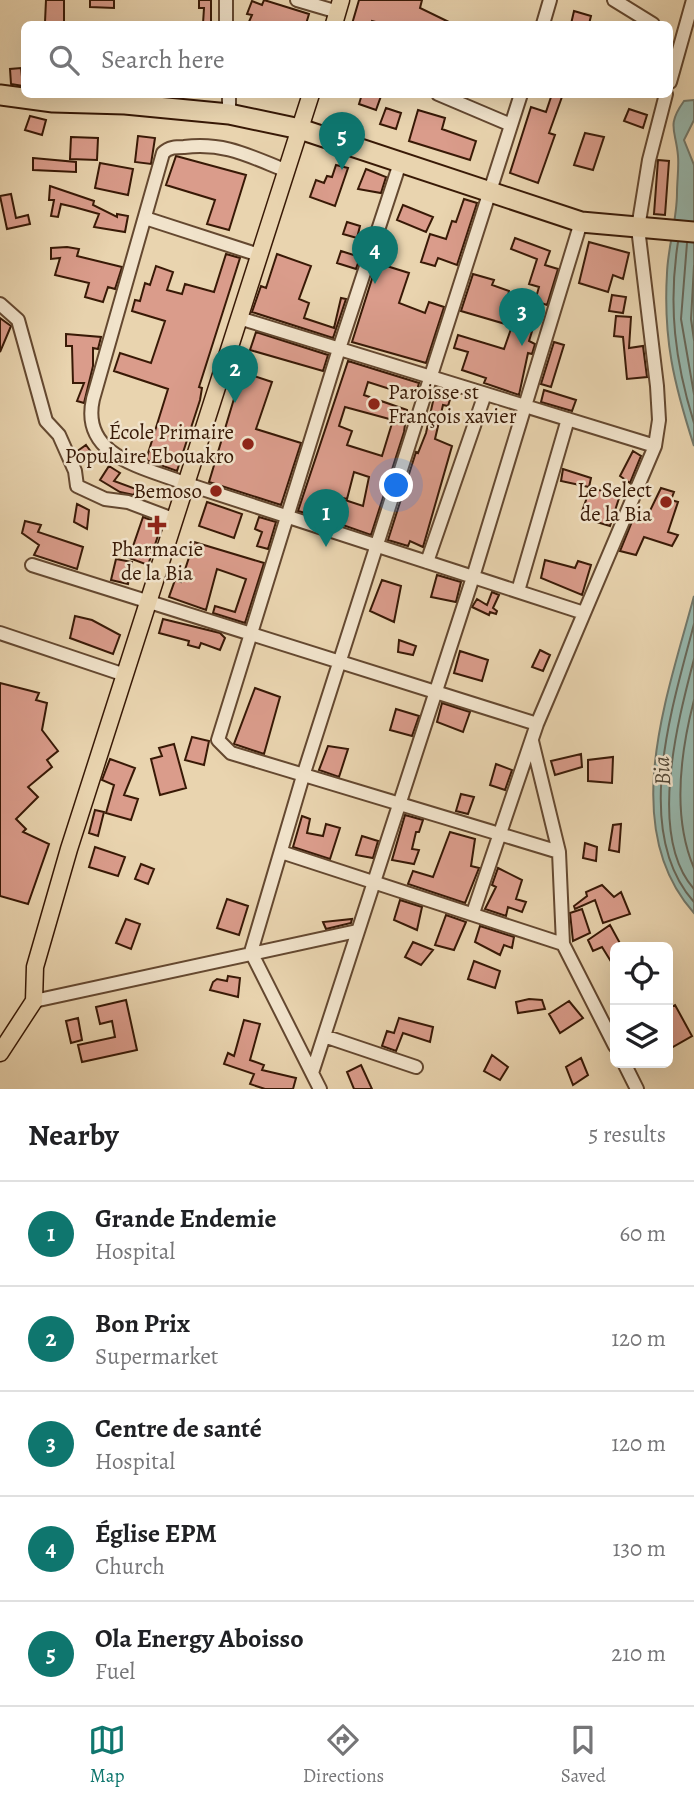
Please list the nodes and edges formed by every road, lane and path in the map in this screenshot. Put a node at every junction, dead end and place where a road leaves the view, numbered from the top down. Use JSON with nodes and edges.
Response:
{"nodes":[{"id":1,"x":226,"y":0,"type":"edge"},
{"id":2,"x":297,"y":0,"type":"edge"},
{"id":3,"x":550,"y":0,"type":"edge"},
{"id":4,"x":614,"y":0,"type":"edge"},
{"id":5,"x":692,"y":0,"type":"edge"},
{"id":6,"x":338,"y":12,"type":"edge"},
{"id":7,"x":226,"y":21,"type":"edge"},
{"id":8,"x":544,"y":21,"type":"edge"},
{"id":9,"x":648,"y":21,"type":"edge"},
{"id":10,"x":675,"y":39,"type":"edge"},
{"id":11,"x":0,"y":95,"type":"edge"},
{"id":12,"x":21,"y":98,"type":"edge"},
{"id":13,"x":23,"y":98,"type":"edge"},
{"id":14,"x":310,"y":98,"type":"edge"},
{"id":15,"x":447,"y":98,"type":"edge"},
{"id":16,"x":519,"y":98,"type":"edge"},
{"id":17,"x":665,"y":98,"type":"edge"},
{"id":18,"x":229,"y":104,"type":"edge"},
{"id":19,"x":511,"y":125,"type":"junction"},
{"id":20,"x":300,"y":129,"type":"junction"},
{"id":21,"x":401,"y":163,"type":"junction"},
{"id":22,"x":287,"y":171,"type":"junction"},
{"id":23,"x":488,"y":192,"type":"junction"},
{"id":24,"x":145,"y":218,"type":"junction"},
{"id":25,"x":581,"y":222,"type":"junction"},
{"id":26,"x":647,"y":229,"type":"junction"},
{"id":27,"x":694,"y":232,"type":"edge"},
{"id":28,"x":260,"y":255,"type":"junction"},
{"id":29,"x":0,"y":304,"type":"edge"},
{"id":30,"x":239,"y":318,"type":"junction"},
{"id":31,"x":339,"y":349,"type":"junction"},
{"id":32,"x":430,"y":377,"type":"junction"},
{"id":33,"x":485,"y":394,"type":"junction"},
{"id":34,"x":523,"y":405,"type":"junction"},
{"id":35,"x":568,"y":419,"type":"junction"},
{"id":36,"x":655,"y":446,"type":"junction"},
{"id":37,"x":184,"y":483,"type":"junction"},
{"id":38,"x":288,"y":517,"type":"junction"},
{"id":39,"x":173,"y":519,"type":"junction"},
{"id":40,"x":379,"y":546,"type":"junction"},
{"id":41,"x":427,"y":562,"type":"junction"},
{"id":42,"x":32,"y":565,"type":"dead end"},
{"id":43,"x":473,"y":577,"type":"junction"},
{"id":44,"x":517,"y":591,"type":"junction"},
{"id":45,"x":148,"y":601,"type":"junction"},
{"id":46,"x":584,"y":613,"type":"junction"},
{"id":47,"x":0,"y":633,"type":"edge"},
{"id":48,"x":252,"y":634,"type":"junction"},
{"id":49,"x":341,"y":662,"type":"junction"},
{"id":50,"x":125,"y":675,"type":"junction"},
{"id":51,"x":435,"y":692,"type":"junction"},
{"id":52,"x":537,"y":724,"type":"junction"},
{"id":53,"x":532,"y":739,"type":"junction"},
{"id":54,"x":303,"y":776,"type":"junction"},
{"id":55,"x":398,"y":803,"type":"junction"},
{"id":56,"x":500,"y":834,"type":"junction"},
{"id":57,"x":281,"y":852,"type":"junction"},
{"id":58,"x":559,"y":852,"type":"junction"},
{"id":59,"x":373,"y":884,"type":"junction"},
{"id":60,"x":473,"y":913,"type":"junction"},
{"id":61,"x":357,"y":931,"type":"junction"},
{"id":62,"x":562,"y":944,"type":"junction"},
{"id":63,"x":251,"y":951,"type":"junction"},
{"id":64,"x":34,"y":1001,"type":"junction"},
{"id":65,"x":324,"y":1036,"type":"junction"},
{"id":66,"x":610,"y":1036,"type":"edge"},
{"id":67,"x":0,"y":1053,"type":"edge"},
{"id":68,"x":416,"y":1067,"type":"dead end"},
{"id":69,"x":626,"y":1068,"type":"edge"},
{"id":70,"x":312,"y":1073,"type":"junction"},
{"id":71,"x":320,"y":1089,"type":"edge"},
{"id":72,"x":637,"y":1089,"type":"edge"}],
"edges":[{"from":1,"to":7,"type":"street"},
{"from":2,"to":6,"type":"street"},
{"from":3,"to":8,"type":"street"},
{"from":4,"to":9,"type":"street"},
{"from":5,"to":10,"type":"street"},
{"from":11,"to":12,"type":"highway"},
{"from":13,"to":18,"type":"highway"},
{"from":14,"to":20,"type":"main road"},
{"from":15,"to":19,"type":"street"},
{"from":16,"to":19,"type":"street"},
{"from":17,"to":26,"type":"street"},
{"from":18,"to":20,"type":"highway"},
{"from":19,"to":23,"type":"street"},
{"from":20,"to":21,"type":"highway"},
{"from":20,"to":22,"type":"main road"},
{"from":21,"to":23,"type":"highway"},
{"from":21,"to":31,"type":"street"},
{"from":22,"to":24,"type":"street"},
{"from":22,"to":28,"type":"main road"},
{"from":23,"to":25,"type":"highway"},
{"from":23,"to":32,"type":"street"},
{"from":24,"to":28,"type":"street"},
{"from":24,"to":37,"type":"street"},
{"from":25,"to":26,"type":"highway"},
{"from":25,"to":34,"type":"street"},
{"from":26,"to":27,"type":"highway"},
{"from":26,"to":36,"type":"street"},
{"from":28,"to":30,"type":"main road"},
{"from":29,"to":39,"type":"street"},
{"from":30,"to":31,"type":"street"},
{"from":30,"to":37,"type":"main road"},
{"from":31,"to":32,"type":"street"},
{"from":31,"to":38,"type":"street"},
{"from":32,"to":33,"type":"street"},
{"from":32,"to":40,"type":"street"},
{"from":33,"to":34,"type":"street"},
{"from":33,"to":41,"type":"street"},
{"from":34,"to":35,"type":"street"},
{"from":34,"to":43,"type":"street"},
{"from":35,"to":36,"type":"street"},
{"from":35,"to":44,"type":"street"},
{"from":36,"to":46,"type":"street"},
{"from":37,"to":38,"type":"street"},
{"from":37,"to":39,"type":"main road"},
{"from":38,"to":40,"type":"street"},
{"from":38,"to":48,"type":"street"},
{"from":39,"to":45,"type":"main road"},
{"from":40,"to":41,"type":"street"},
{"from":40,"to":49,"type":"street"},
{"from":41,"to":43,"type":"street"},
{"from":42,"to":45,"type":"street"},
{"from":43,"to":44,"type":"street"},
{"from":43,"to":51,"type":"street"},
{"from":44,"to":46,"type":"street"},
{"from":45,"to":48,"type":"street"},
{"from":45,"to":50,"type":"main road"},
{"from":46,"to":52,"type":"street"},
{"from":47,"to":50,"type":"street"},
{"from":48,"to":49,"type":"street"},
{"from":48,"to":54,"type":"street"},
{"from":49,"to":51,"type":"street"},
{"from":49,"to":54,"type":"street"},
{"from":50,"to":64,"type":"main road"},
{"from":51,"to":52,"type":"street"},
{"from":51,"to":55,"type":"street"},
{"from":52,"to":53,"type":"street"},
{"from":53,"to":56,"type":"street"},
{"from":53,"to":58,"type":"street"},
{"from":54,"to":55,"type":"street"},
{"from":54,"to":57,"type":"street"},
{"from":55,"to":56,"type":"street"},
{"from":55,"to":59,"type":"street"},
{"from":56,"to":58,"type":"street"},
{"from":56,"to":60,"type":"street"},
{"from":57,"to":59,"type":"street"},
{"from":57,"to":63,"type":"street"},
{"from":58,"to":62,"type":"street"},
{"from":59,"to":60,"type":"street"},
{"from":59,"to":61,"type":"street"},
{"from":60,"to":62,"type":"street"},
{"from":61,"to":63,"type":"street"},
{"from":61,"to":65,"type":"street"},
{"from":62,"to":66,"type":"street"},
{"from":63,"to":64,"type":"street"},
{"from":63,"to":70,"type":"street"},
{"from":64,"to":67,"type":"main road"},
{"from":65,"to":68,"type":"street"},
{"from":65,"to":70,"type":"street"},
{"from":69,"to":72,"type":"street"},
{"from":70,"to":71,"type":"street"}]}
